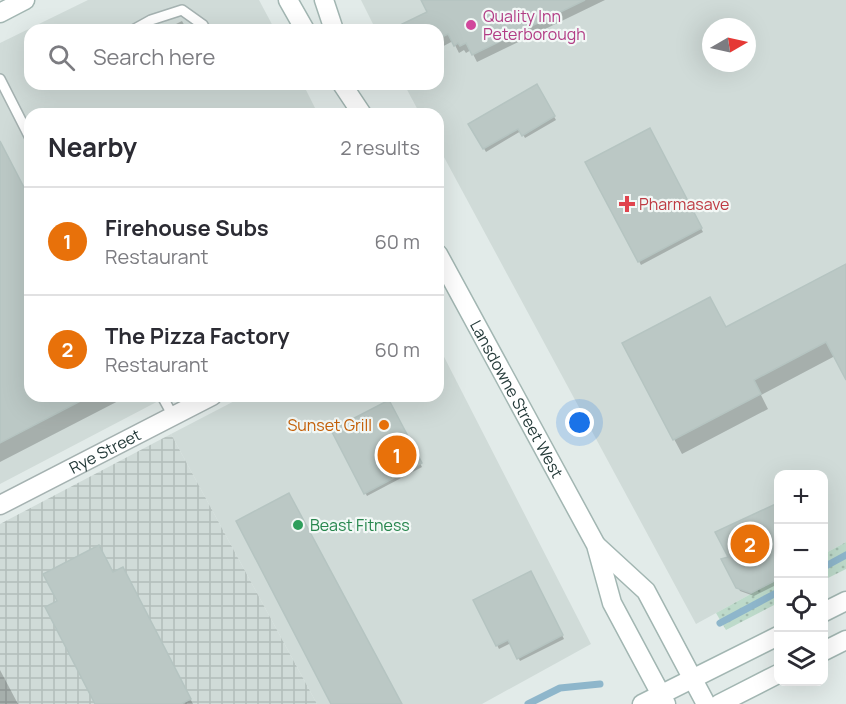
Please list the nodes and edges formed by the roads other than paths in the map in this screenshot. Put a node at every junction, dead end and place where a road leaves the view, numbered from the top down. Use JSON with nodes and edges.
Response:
{"nodes":[{"id":1,"x":25,"y":0,"type":"edge"},
{"id":2,"x":288,"y":0,"type":"edge"},
{"id":3,"x":324,"y":0,"type":"edge"},
{"id":4,"x":0,"y":13,"type":"edge"},
{"id":5,"x":144,"y":24,"type":"edge"},
{"id":6,"x":202,"y":24,"type":"edge"},
{"id":7,"x":302,"y":24,"type":"edge"},
{"id":8,"x":332,"y":24,"type":"edge"},
{"id":9,"x":0,"y":79,"type":"edge"},
{"id":10,"x":346,"y":90,"type":"edge"},
{"id":11,"x":354,"y":90,"type":"edge"},
{"id":12,"x":358,"y":108,"type":"edge"},
{"id":13,"x":360,"y":108,"type":"edge"},
{"id":14,"x":24,"y":126,"type":"edge"},
{"id":15,"x":444,"y":279,"type":"edge"},
{"id":16,"x":165,"y":402,"type":"edge"},
{"id":17,"x":200,"y":402,"type":"edge"},
{"id":18,"x":173,"y":416,"type":"junction"},
{"id":19,"x":0,"y":505,"type":"edge"},
{"id":20,"x":596,"y":545,"type":"junction"},
{"id":21,"x":846,"y":601,"type":"edge"},
{"id":22,"x":828,"y":610,"type":"edge"},
{"id":23,"x":774,"y":638,"type":"edge"},
{"id":24,"x":846,"y":640,"type":"edge"},
{"id":25,"x":828,"y":649,"type":"edge"},
{"id":26,"x":774,"y":676,"type":"edge"},
{"id":27,"x":693,"y":679,"type":"junction"},
{"id":28,"x":663,"y":699,"type":"edge"},
{"id":29,"x":642,"y":704,"type":"edge"},
{"id":30,"x":706,"y":704,"type":"edge"},
{"id":31,"x":718,"y":704,"type":"edge"}],
"edges":[{"from":1,"to":4,"type":"main road"},
{"from":2,"to":7,"type":"main road"},
{"from":3,"to":8,"type":"main road"},
{"from":5,"to":6,"type":"lane"},
{"from":9,"to":14,"type":"lane"},
{"from":10,"to":12,"type":"main road"},
{"from":11,"to":13,"type":"main road"},
{"from":15,"to":20,"type":"main road","name":"Lansdowne Street West"},
{"from":16,"to":18,"type":"lane"},
{"from":17,"to":18,"type":"main road","name":"Rye Street"},
{"from":18,"to":19,"type":"main road","name":"Rye Street"},
{"from":20,"to":27,"type":"main road","name":"Lansdowne Street West"},
{"from":20,"to":28,"type":"main road","name":"Lansdowne Street West"},
{"from":21,"to":22,"type":"main road"},
{"from":23,"to":27,"type":"main road"},
{"from":24,"to":25,"type":"main road"},
{"from":26,"to":31,"type":"main road"},
{"from":27,"to":28,"type":"main road"},
{"from":27,"to":30,"type":"main road","name":"Lansdowne Street West"},
{"from":28,"to":29,"type":"main road"}]}
